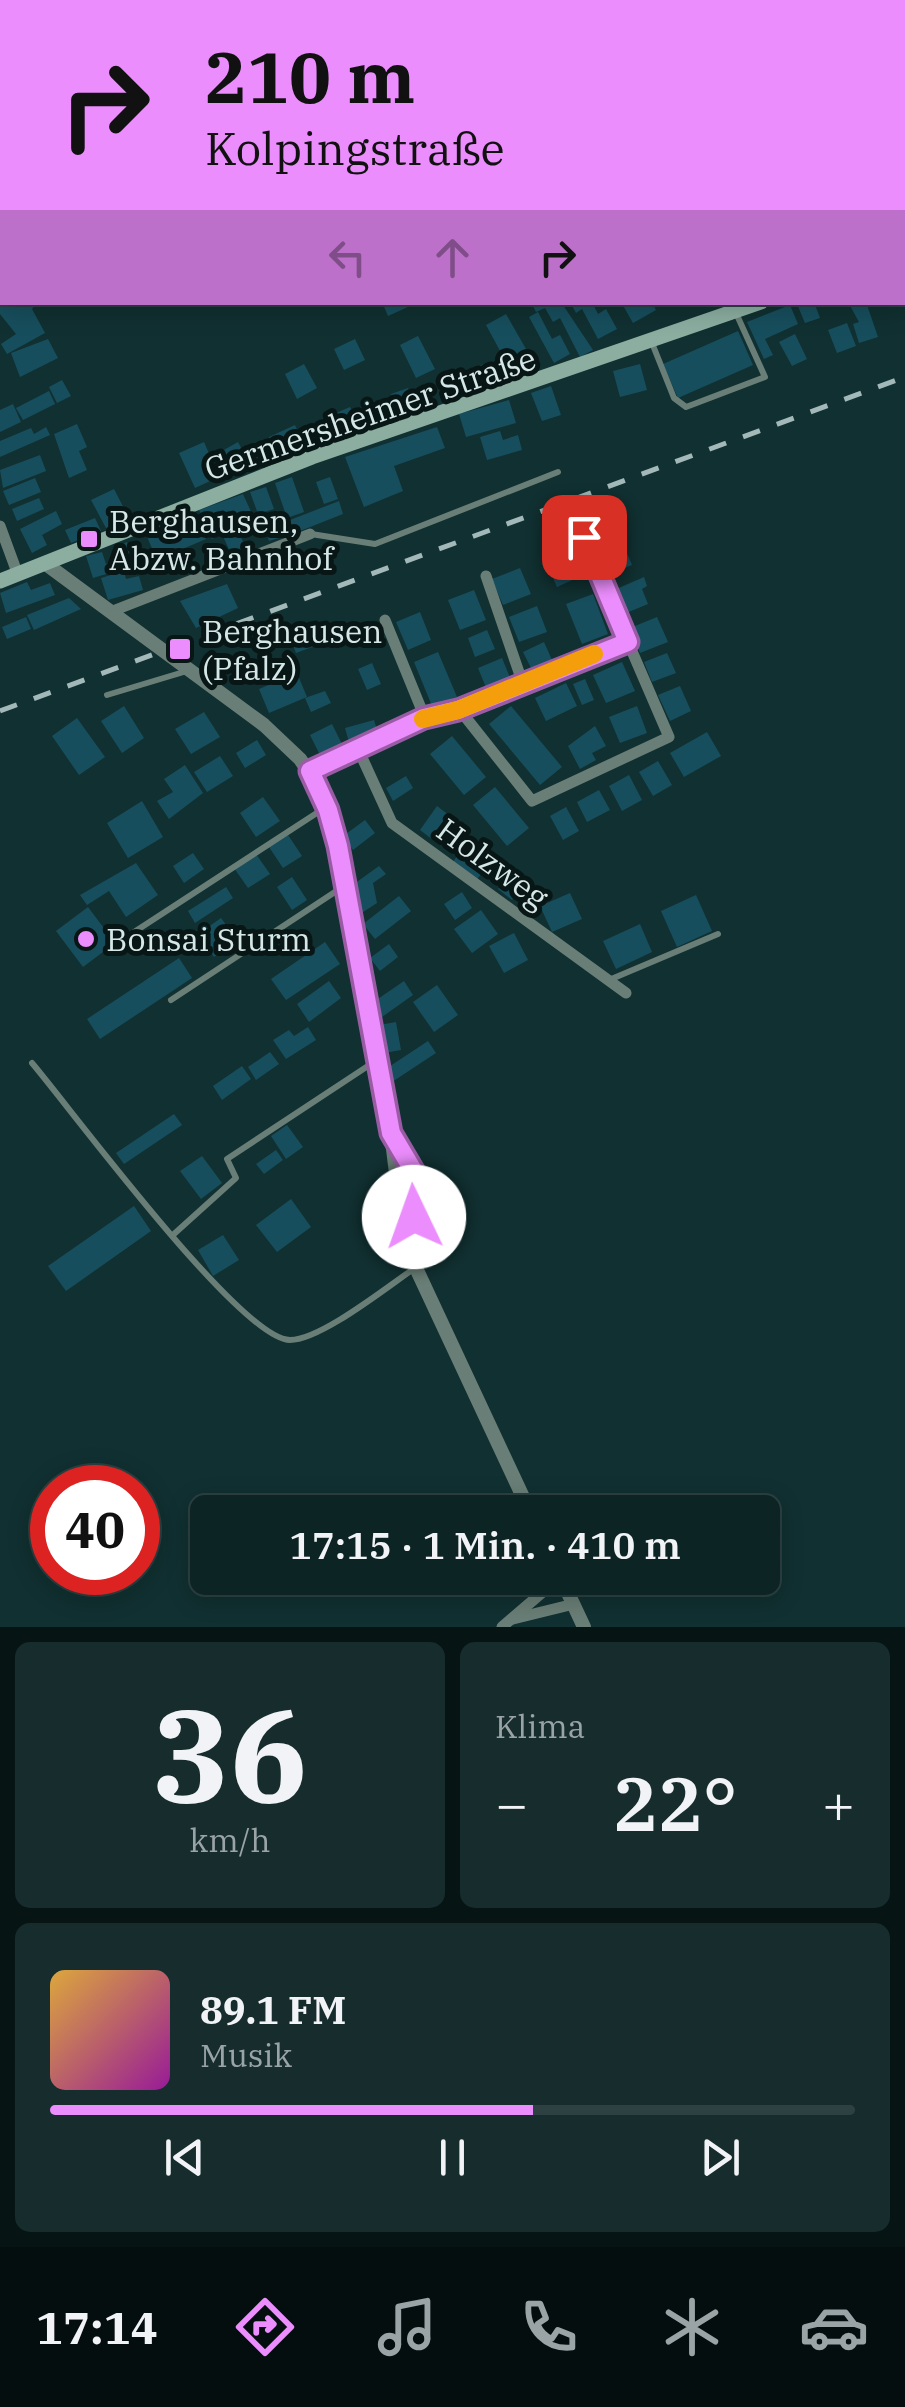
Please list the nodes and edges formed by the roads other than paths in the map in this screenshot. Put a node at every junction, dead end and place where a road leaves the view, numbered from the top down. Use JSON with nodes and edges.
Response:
{"nodes":[{"id":1,"x":752,"y":305,"type":"edge"},
{"id":2,"x":736,"y":312,"type":"junction"},
{"id":3,"x":652,"y":343,"type":"junction"},
{"id":4,"x":558,"y":472,"type":"dead end"},
{"id":5,"x":0,"y":526,"type":"edge"},
{"id":6,"x":310,"y":534,"type":"joint"},
{"id":7,"x":584,"y":537,"type":"dead end"},
{"id":8,"x":46,"y":564,"type":"junction"},
{"id":9,"x":18,"y":575,"type":"junction"},
{"id":10,"x":486,"y":576,"type":"dead end"},
{"id":11,"x":0,"y":581,"type":"edge"},
{"id":12,"x":110,"y":612,"type":"junction"},
{"id":13,"x":385,"y":620,"type":"dead end"},
{"id":14,"x":628,"y":642,"type":"junction"},
{"id":15,"x":187,"y":671,"type":"junction"},
{"id":16,"x":522,"y":681,"type":"junction"},
{"id":17,"x":107,"y":695,"type":"dead end"},
{"id":18,"x":458,"y":710,"type":"junction"},
{"id":19,"x":424,"y":718,"type":"junction"},
{"id":20,"x":358,"y":751,"type":"junction"},
{"id":21,"x":310,"y":771,"type":"junction"},
{"id":22,"x":326,"y":806,"type":"junction"},
{"id":23,"x":346,"y":885,"type":"junction"},
{"id":24,"x":718,"y":934,"type":"dead end"},
{"id":25,"x":128,"y":936,"type":"dead end"},
{"id":26,"x":608,"y":981,"type":"junction"},
{"id":27,"x":626,"y":994,"type":"dead end"},
{"id":28,"x":172,"y":1000,"type":"dead end"},
{"id":29,"x":375,"y":1062,"type":"junction"},
{"id":30,"x":32,"y":1063,"type":"dead end"},
{"id":31,"x":174,"y":1234,"type":"junction"},
{"id":32,"x":416,"y":1268,"type":"junction"},
{"id":33,"x":522,"y":1495,"type":"edge"},
{"id":34,"x":540,"y":1595,"type":"edge"},
{"id":35,"x":569,"y":1595,"type":"edge"},
{"id":36,"x":574,"y":1604,"type":"junction"},
{"id":37,"x":513,"y":1618,"type":"junction"},
{"id":38,"x":502,"y":1627,"type":"edge"},
{"id":39,"x":584,"y":1627,"type":"edge"}],
"edges":[{"from":1,"to":2,"type":"main road","name":"Germersheimer Straße"},
{"from":2,"to":3,"type":"main road","name":"Germersheimer Straße"},
{"from":2,"to":3,"type":"lane"},
{"from":3,"to":8,"type":"main road","name":"Germersheimer Straße"},
{"from":4,"to":6,"type":"lane"},
{"from":5,"to":9,"type":"street"},
{"from":6,"to":12,"type":"street"},
{"from":7,"to":14,"type":"street"},
{"from":8,"to":9,"type":"main road","name":"Germersheimer Straße"},
{"from":8,"to":12,"type":"street"},
{"from":9,"to":11,"type":"main road","name":"Germersheimer Straße"},
{"from":10,"to":16,"type":"street"},
{"from":12,"to":15,"type":"street"},
{"from":13,"to":19,"type":"street"},
{"from":14,"to":16,"type":"street"},
{"from":14,"to":18,"type":"street"},
{"from":15,"to":17,"type":"lane"},
{"from":15,"to":21,"type":"street"},
{"from":16,"to":18,"type":"street"},
{"from":18,"to":19,"type":"street"},
{"from":19,"to":20,"type":"street"},
{"from":20,"to":21,"type":"street"},
{"from":20,"to":26,"type":"street","name":"Holzweg"},
{"from":21,"to":22,"type":"street"},
{"from":22,"to":23,"type":"street"},
{"from":22,"to":25,"type":"lane"},
{"from":23,"to":28,"type":"lane"},
{"from":23,"to":29,"type":"street"},
{"from":24,"to":26,"type":"lane"},
{"from":26,"to":27,"type":"street","name":"Holzweg"},
{"from":29,"to":31,"type":"lane"},
{"from":29,"to":32,"type":"street"},
{"from":30,"to":31,"type":"lane"},
{"from":31,"to":32,"type":"lane"},
{"from":32,"to":33,"type":"street"},
{"from":34,"to":37,"type":"street"},
{"from":35,"to":36,"type":"street"},
{"from":36,"to":37,"type":"street"},
{"from":36,"to":39,"type":"street"},
{"from":37,"to":38,"type":"street"}]}
